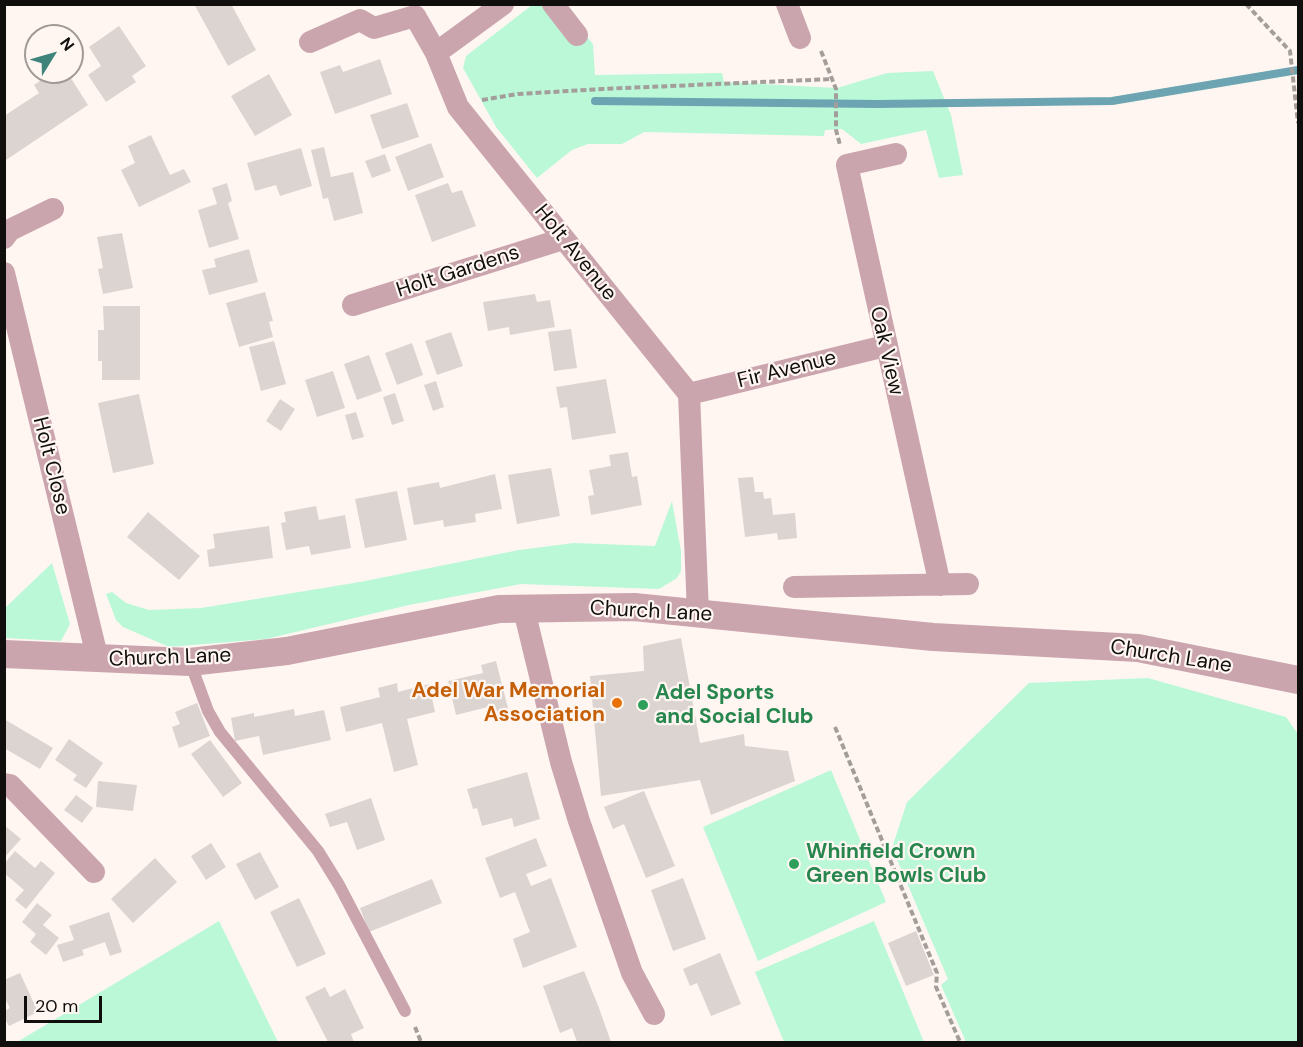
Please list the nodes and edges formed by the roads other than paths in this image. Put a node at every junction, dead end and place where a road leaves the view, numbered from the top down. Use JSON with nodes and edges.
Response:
{"nodes":[{"id":1,"x":503,"y":4,"type":"edge"},
{"id":2,"x":553,"y":4,"type":"edge"},
{"id":3,"x":787,"y":4,"type":"edge"},
{"id":4,"x":413,"y":10,"type":"edge"},
{"id":5,"x":577,"y":35,"type":"dead end"},
{"id":6,"x":800,"y":38,"type":"road end"},
{"id":7,"x":310,"y":42,"type":"dead end"},
{"id":8,"x":436,"y":54,"type":"junction"},
{"id":9,"x":896,"y":154,"type":"dead end"},
{"id":10,"x":52,"y":209,"type":"dead end"},
{"id":11,"x":4,"y":238,"type":"edge"},
{"id":12,"x":563,"y":239,"type":"junction"},
{"id":13,"x":4,"y":273,"type":"edge"},
{"id":14,"x":353,"y":305,"type":"dead end"},
{"id":15,"x":885,"y":346,"type":"junction"},
{"id":16,"x":689,"y":394,"type":"junction"},
{"id":17,"x":968,"y":584,"type":"dead end"},
{"id":18,"x":940,"y":585,"type":"junction"},
{"id":19,"x":794,"y":587,"type":"dead end"},
{"id":20,"x":524,"y":609,"type":"junction"},
{"id":21,"x":698,"y":613,"type":"junction"},
{"id":22,"x":4,"y":654,"type":"edge"},
{"id":23,"x":98,"y":660,"type":"junction"},
{"id":24,"x":190,"y":662,"type":"junction"},
{"id":25,"x":1299,"y":680,"type":"edge"},
{"id":26,"x":4,"y":784,"type":"edge"},
{"id":27,"x":94,"y":872,"type":"dead end"},
{"id":28,"x":405,"y":1011,"type":"dead end"},
{"id":29,"x":654,"y":1014,"type":"dead end"}],
"edges":[{"from":1,"to":8,"type":"street"},
{"from":2,"to":5,"type":"street"},
{"from":3,"to":6,"type":"street"},
{"from":4,"to":7,"type":"street","name":"Holt Avenue"},
{"from":4,"to":8,"type":"street","name":"Holt Avenue"},
{"from":8,"to":12,"type":"street","name":"Holt Avenue"},
{"from":9,"to":15,"type":"street","name":"Oak View"},
{"from":10,"to":11,"type":"street"},
{"from":12,"to":14,"type":"street","name":"Holt Gardens"},
{"from":12,"to":16,"type":"street","name":"Holt Avenue"},
{"from":13,"to":23,"type":"street","name":"Holt Close"},
{"from":15,"to":16,"type":"street","name":"Fir Avenue"},
{"from":15,"to":18,"type":"street","name":"Oak View"},
{"from":16,"to":21,"type":"street"},
{"from":17,"to":18,"type":"street"},
{"from":18,"to":19,"type":"street"},
{"from":20,"to":21,"type":"street","name":"Church Lane"},
{"from":20,"to":24,"type":"street","name":"Church Lane"},
{"from":20,"to":29,"type":"street"},
{"from":21,"to":25,"type":"street","name":"Church Lane"},
{"from":22,"to":23,"type":"street","name":"Church Lane"},
{"from":23,"to":24,"type":"street","name":"Church Lane"},
{"from":24,"to":28,"type":"lane"},
{"from":26,"to":27,"type":"street"}]}
